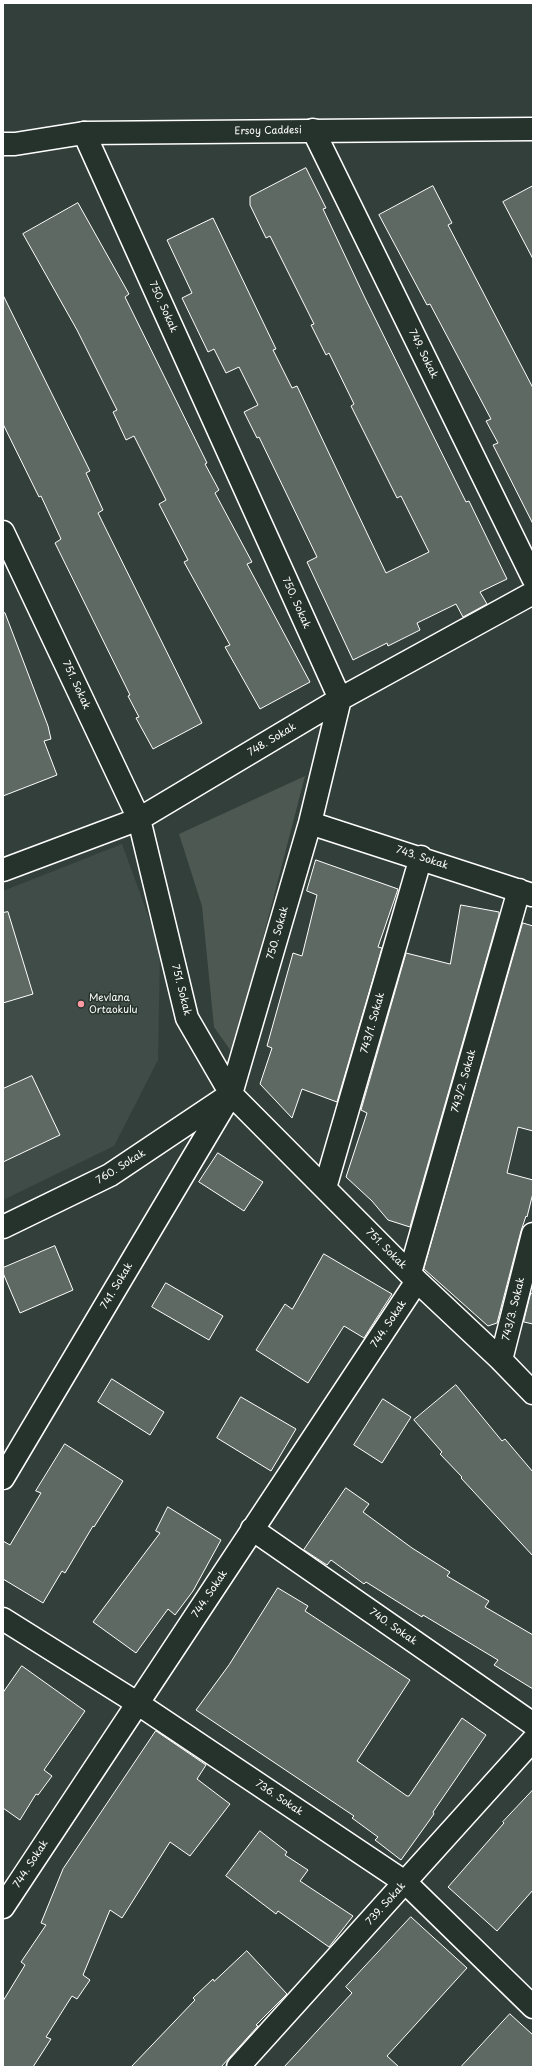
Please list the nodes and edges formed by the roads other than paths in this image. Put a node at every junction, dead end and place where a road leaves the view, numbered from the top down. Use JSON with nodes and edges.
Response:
{"nodes":[{"id":1,"x":533,"y":129,"type":"edge"},
{"id":2,"x":313,"y":130,"type":"junction"},
{"id":3,"x":84,"y":133,"type":"junction"},
{"id":4,"x":7,"y":148,"type":"edge"},
{"id":5,"x":3,"y":532,"type":"edge"},
{"id":6,"x":533,"y":578,"type":"edge"},
{"id":7,"x":533,"y":593,"type":"edge"},
{"id":8,"x":340,"y":699,"type":"junction"},
{"id":9,"x":139,"y":819,"type":"junction"},
{"id":10,"x":310,"y":823,"type":"junction"},
{"id":11,"x":421,"y":857,"type":"junction"},
{"id":12,"x":3,"y":870,"type":"edge"},
{"id":13,"x":526,"y":892,"type":"edge"},
{"id":14,"x":231,"y":1094,"type":"junction"},
{"id":15,"x":325,"y":1188,"type":"junction"},
{"id":16,"x":3,"y":1227,"type":"edge"},
{"id":17,"x":533,"y":1234,"type":"edge"},
{"id":18,"x":414,"y":1277,"type":"junction"},
{"id":19,"x":501,"y":1360,"type":"junction"},
{"id":20,"x":533,"y":1393,"type":"edge"},
{"id":21,"x":3,"y":1478,"type":"edge"},
{"id":22,"x":252,"y":1530,"type":"junction"},
{"id":23,"x":3,"y":1619,"type":"edge"},
{"id":24,"x":136,"y":1703,"type":"junction"},
{"id":25,"x":533,"y":1724,"type":"edge"},
{"id":26,"x":533,"y":1740,"type":"edge"},
{"id":27,"x":406,"y":1883,"type":"junction"},
{"id":28,"x":3,"y":1907,"type":"edge"},
{"id":29,"x":533,"y":2007,"type":"edge"},
{"id":30,"x":238,"y":2067,"type":"edge"}],
"edges":[{"from":1,"to":2,"type":"street","name":"Ersoy Caddesi"},
{"from":2,"to":3,"type":"street","name":"Ersoy Caddesi"},
{"from":2,"to":6,"type":"street","name":"749. Sokak"},
{"from":3,"to":4,"type":"street","name":"Ersoy Caddesi"},
{"from":3,"to":8,"type":"street","name":"750. Sokak"},
{"from":5,"to":9,"type":"street","name":"751. Sokak"},
{"from":7,"to":8,"type":"street","name":"748. Sokak"},
{"from":8,"to":9,"type":"street","name":"748. Sokak"},
{"from":8,"to":10,"type":"street","name":"750. Sokak"},
{"from":9,"to":12,"type":"street","name":"748. Sokak"},
{"from":9,"to":14,"type":"street","name":"751. Sokak"},
{"from":10,"to":11,"type":"street","name":"743. Sokak"},
{"from":10,"to":14,"type":"street","name":"750. Sokak"},
{"from":11,"to":13,"type":"street","name":"743. Sokak"},
{"from":11,"to":15,"type":"street","name":"743/1. Sokak"},
{"from":13,"to":18,"type":"street","name":"743/2. Sokak"},
{"from":14,"to":15,"type":"street","name":"751. Sokak"},
{"from":14,"to":16,"type":"street","name":"760. Sokak"},
{"from":14,"to":21,"type":"street","name":"741. Sokak"},
{"from":15,"to":18,"type":"street","name":"751. Sokak"},
{"from":17,"to":19,"type":"street","name":"743/3. Sokak"},
{"from":18,"to":19,"type":"street","name":"751. Sokak"},
{"from":18,"to":22,"type":"street","name":"744. Sokak"},
{"from":19,"to":20,"type":"street","name":"751. Sokak"},
{"from":22,"to":24,"type":"street","name":"744. Sokak"},
{"from":22,"to":25,"type":"street","name":"740. Sokak"},
{"from":23,"to":24,"type":"street","name":"736. Sokak"},
{"from":24,"to":27,"type":"street","name":"736. Sokak"},
{"from":24,"to":28,"type":"street","name":"744. Sokak"},
{"from":26,"to":27,"type":"street","name":"739. Sokak"},
{"from":27,"to":29,"type":"street","name":"736. Sokak"},
{"from":27,"to":30,"type":"street","name":"739. Sokak"}]}
